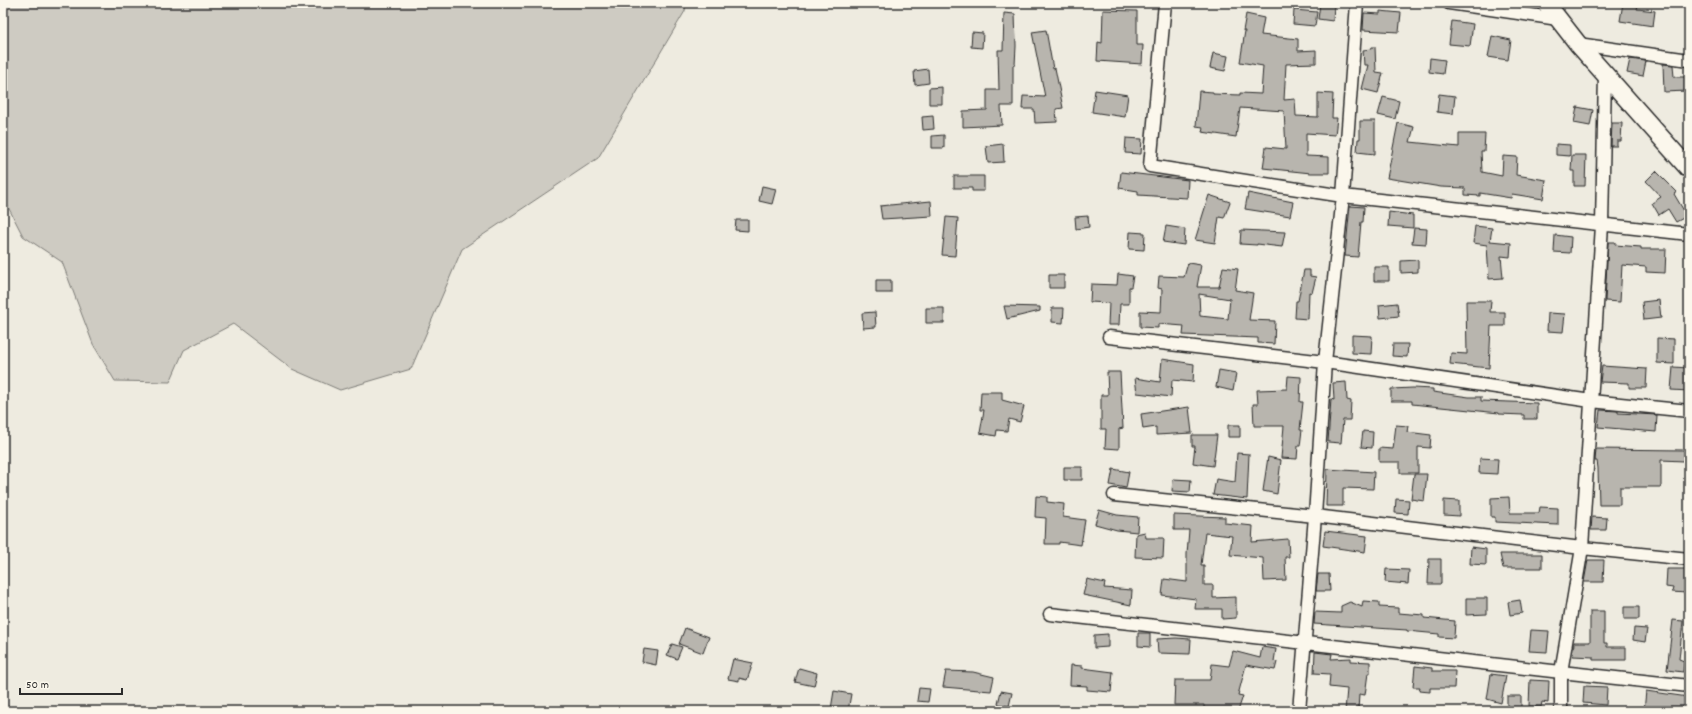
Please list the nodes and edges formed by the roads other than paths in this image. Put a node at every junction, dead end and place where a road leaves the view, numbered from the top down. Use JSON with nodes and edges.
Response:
{"nodes":[{"id":1,"x":1165,"y":3,"type":"edge"},
{"id":2,"x":1357,"y":3,"type":"edge"},
{"id":3,"x":1449,"y":3,"type":"edge"},
{"id":4,"x":1546,"y":3,"type":"edge"},
{"id":5,"x":1558,"y":19,"type":"junction"},
{"id":6,"x":1578,"y":44,"type":"junction"},
{"id":7,"x":1689,"y":60,"type":"edge"},
{"id":8,"x":1605,"y":74,"type":"junction"},
{"id":9,"x":1689,"y":168,"type":"edge"},
{"id":10,"x":1343,"y":196,"type":"junction"},
{"id":11,"x":1602,"y":225,"type":"junction"},
{"id":12,"x":1689,"y":234,"type":"edge"},
{"id":13,"x":1109,"y":337,"type":"dead end"},
{"id":14,"x":1325,"y":362,"type":"junction"},
{"id":15,"x":1592,"y":400,"type":"junction"},
{"id":16,"x":1689,"y":412,"type":"edge"},
{"id":17,"x":1114,"y":495,"type":"dead end"},
{"id":18,"x":1315,"y":516,"type":"junction"},
{"id":19,"x":1582,"y":548,"type":"junction"},
{"id":20,"x":1689,"y":559,"type":"edge"},
{"id":21,"x":1050,"y":614,"type":"dead end"},
{"id":22,"x":1304,"y":644,"type":"junction"},
{"id":23,"x":1561,"y":672,"type":"junction"},
{"id":24,"x":1689,"y":686,"type":"edge"},
{"id":25,"x":1299,"y":711,"type":"edge"},
{"id":26,"x":1561,"y":711,"type":"edge"}],
"edges":[{"from":1,"to":10,"type":"street"},
{"from":2,"to":10,"type":"street"},
{"from":3,"to":5,"type":"street"},
{"from":4,"to":5,"type":"main road"},
{"from":5,"to":6,"type":"main road"},
{"from":6,"to":7,"type":"street"},
{"from":6,"to":8,"type":"main road"},
{"from":8,"to":9,"type":"main road"},
{"from":8,"to":11,"type":"street"},
{"from":10,"to":11,"type":"street"},
{"from":10,"to":14,"type":"street"},
{"from":11,"to":12,"type":"street"},
{"from":11,"to":15,"type":"street"},
{"from":13,"to":14,"type":"street"},
{"from":14,"to":15,"type":"street"},
{"from":14,"to":18,"type":"street"},
{"from":15,"to":16,"type":"street"},
{"from":15,"to":19,"type":"street"},
{"from":17,"to":18,"type":"street"},
{"from":18,"to":19,"type":"street"},
{"from":18,"to":22,"type":"street"},
{"from":19,"to":20,"type":"street"},
{"from":19,"to":23,"type":"street"},
{"from":21,"to":22,"type":"street"},
{"from":22,"to":23,"type":"street"},
{"from":22,"to":25,"type":"street"},
{"from":23,"to":24,"type":"street"},
{"from":23,"to":26,"type":"street"}]}
